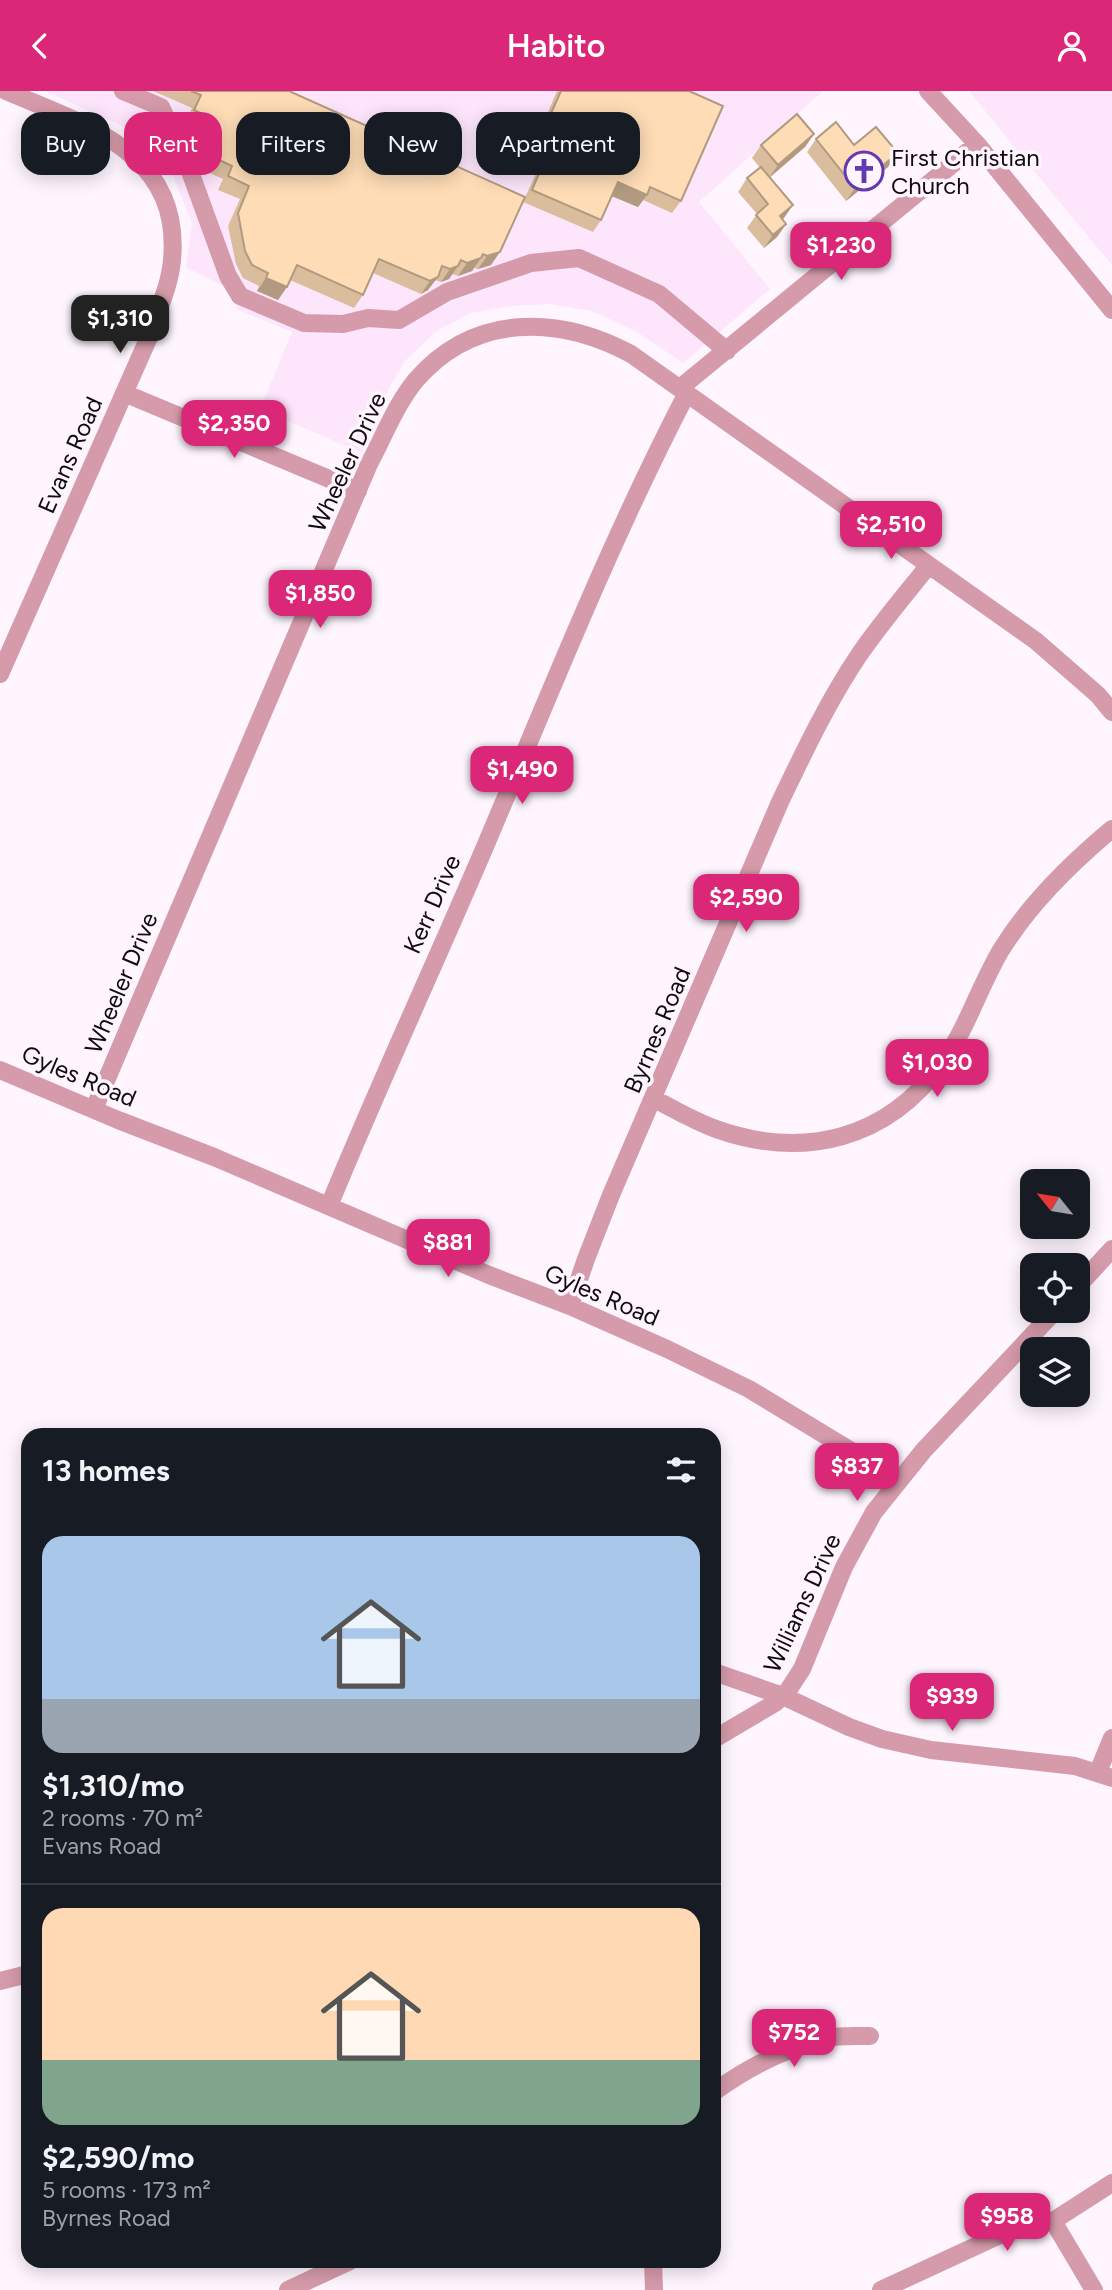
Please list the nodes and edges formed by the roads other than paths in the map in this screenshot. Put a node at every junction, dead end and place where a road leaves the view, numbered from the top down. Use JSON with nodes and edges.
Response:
{"nodes":[{"id":1,"x":6,"y":91,"type":"edge"},
{"id":2,"x":123,"y":91,"type":"edge"},
{"id":3,"x":928,"y":91,"type":"edge"},
{"id":4,"x":977,"y":144,"type":"junction"},
{"id":5,"x":1112,"y":310,"type":"edge"},
{"id":6,"x":727,"y":351,"type":"junction"},
{"id":7,"x":684,"y":390,"type":"junction"},
{"id":8,"x":124,"y":393,"type":"junction"},
{"id":9,"x":358,"y":491,"type":"junction"},
{"id":10,"x":929,"y":565,"type":"junction"},
{"id":11,"x":0,"y":674,"type":"edge"},
{"id":12,"x":1112,"y":712,"type":"edge"},
{"id":13,"x":1112,"y":829,"type":"edge"},
{"id":14,"x":0,"y":1070,"type":"edge"},
{"id":15,"x":654,"y":1099,"type":"junction"},
{"id":16,"x":93,"y":1109,"type":"junction"},
{"id":17,"x":329,"y":1206,"type":"junction"},
{"id":18,"x":1112,"y":1249,"type":"edge"},
{"id":19,"x":1090,"y":1273,"type":"edge"},
{"id":20,"x":570,"y":1306,"type":"junction"},
{"id":21,"x":1044,"y":1323,"type":"edge"},
{"id":22,"x":899,"y":1479,"type":"junction"},
{"id":23,"x":721,"y":1674,"type":"edge"},
{"id":24,"x":783,"y":1696,"type":"junction"},
{"id":25,"x":721,"y":1735,"type":"edge"},
{"id":26,"x":1112,"y":1738,"type":"edge"},
{"id":27,"x":1105,"y":1775,"type":"edge"},
{"id":28,"x":21,"y":1976,"type":"edge"},
{"id":29,"x":0,"y":1981,"type":"edge"},
{"id":30,"x":870,"y":2036,"type":"dead end"},
{"id":31,"x":721,"y":2088,"type":"edge"},
{"id":32,"x":1112,"y":2183,"type":"edge"},
{"id":33,"x":1053,"y":2221,"type":"junction"},
{"id":34,"x":335,"y":2268,"type":"edge"},
{"id":35,"x":653,"y":2268,"type":"edge"},
{"id":36,"x":288,"y":2290,"type":"edge"},
{"id":37,"x":654,"y":2290,"type":"edge"},
{"id":38,"x":881,"y":2290,"type":"edge"},
{"id":39,"x":1094,"y":2290,"type":"edge"}],
"edges":[{"from":1,"to":8,"type":"street","name":"Evans Road"},
{"from":2,"to":6,"type":"street"},
{"from":3,"to":4,"type":"street"},
{"from":4,"to":5,"type":"street"},
{"from":4,"to":6,"type":"street","name":"Kerr Drive"},
{"from":6,"to":7,"type":"street","name":"Kerr Drive"},
{"from":7,"to":9,"type":"street","name":"Wheeler Drive"},
{"from":7,"to":10,"type":"street","name":"Wheeler Drive"},
{"from":7,"to":17,"type":"street","name":"Kerr Drive"},
{"from":8,"to":9,"type":"street"},
{"from":8,"to":11,"type":"street","name":"Evans Road"},
{"from":9,"to":16,"type":"street","name":"Wheeler Drive"},
{"from":10,"to":12,"type":"street","name":"Wheeler Drive"},
{"from":10,"to":15,"type":"street","name":"Byrnes Road"},
{"from":13,"to":15,"type":"street"},
{"from":14,"to":16,"type":"street","name":"Gyles Road"},
{"from":15,"to":20,"type":"street","name":"Byrnes Road"},
{"from":16,"to":17,"type":"street","name":"Gyles Road"},
{"from":17,"to":20,"type":"street","name":"Gyles Road"},
{"from":18,"to":19,"type":"street"},
{"from":20,"to":22,"type":"street","name":"Gyles Road"},
{"from":21,"to":22,"type":"street","name":"Williams Drive"},
{"from":22,"to":24,"type":"street","name":"Williams Drive"},
{"from":23,"to":24,"type":"street"},
{"from":24,"to":25,"type":"street","name":"Williams Drive"},
{"from":24,"to":27,"type":"street"},
{"from":26,"to":27,"type":"street"},
{"from":28,"to":29,"type":"street"},
{"from":30,"to":31,"type":"street"},
{"from":32,"to":33,"type":"street"},
{"from":33,"to":38,"type":"street"},
{"from":33,"to":39,"type":"street"},
{"from":34,"to":36,"type":"street"},
{"from":35,"to":37,"type":"street"}]}
